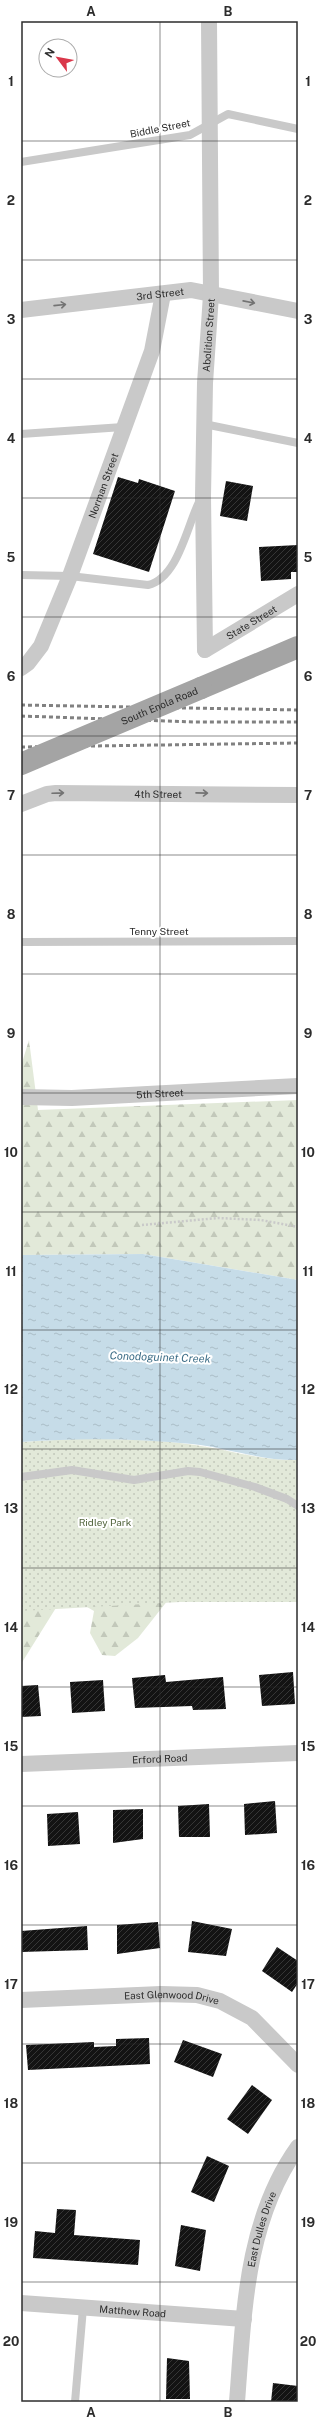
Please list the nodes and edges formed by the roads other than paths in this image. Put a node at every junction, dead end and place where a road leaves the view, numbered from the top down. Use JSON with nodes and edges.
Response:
{"nodes":[{"id":1,"x":209,"y":21,"type":"edge"},
{"id":2,"x":209,"y":124,"type":"junction"},
{"id":3,"x":298,"y":129,"type":"edge"},
{"id":4,"x":21,"y":162,"type":"edge"},
{"id":5,"x":163,"y":294,"type":"junction"},
{"id":6,"x":211,"y":295,"type":"junction"},
{"id":7,"x":21,"y":310,"type":"edge"},
{"id":8,"x":298,"y":311,"type":"edge"},
{"id":9,"x":204,"y":424,"type":"junction"},
{"id":10,"x":123,"y":427,"type":"junction"},
{"id":11,"x":21,"y":434,"type":"edge"},
{"id":12,"x":298,"y":443,"type":"edge"},
{"id":13,"x":203,"y":496,"type":"junction"},
{"id":14,"x":21,"y":575,"type":"edge"},
{"id":15,"x":70,"y":576,"type":"junction"},
{"id":16,"x":298,"y":594,"type":"edge"},
{"id":17,"x":298,"y":647,"type":"edge"},
{"id":18,"x":205,"y":650,"type":"joint"},
{"id":19,"x":21,"y":668,"type":"edge"},
{"id":20,"x":21,"y":764,"type":"edge"},
{"id":21,"x":298,"y":794,"type":"edge"},
{"id":22,"x":21,"y":804,"type":"edge"},
{"id":23,"x":298,"y":941,"type":"edge"},
{"id":24,"x":21,"y":942,"type":"edge"},
{"id":25,"x":298,"y":1086,"type":"edge"},
{"id":26,"x":21,"y":1097,"type":"edge"},
{"id":27,"x":21,"y":1477,"type":"edge"},
{"id":28,"x":298,"y":1506,"type":"edge"},
{"id":29,"x":298,"y":1752,"type":"edge"},
{"id":30,"x":21,"y":1764,"type":"edge"},
{"id":31,"x":21,"y":2000,"type":"edge"},
{"id":32,"x":298,"y":2065,"type":"edge"},
{"id":33,"x":298,"y":2147,"type":"edge"},
{"id":34,"x":21,"y":2303,"type":"edge"},
{"id":35,"x":83,"y":2308,"type":"junction"},
{"id":36,"x":244,"y":2319,"type":"junction"},
{"id":37,"x":75,"y":2402,"type":"edge"},
{"id":38,"x":237,"y":2402,"type":"edge"}],
"edges":[{"from":1,"to":2,"type":"street","name":"Abolition Street"},
{"from":2,"to":3,"type":"lane","name":"Biddle Street"},
{"from":2,"to":4,"type":"lane","name":"Biddle Street"},
{"from":2,"to":6,"type":"street","name":"Abolition Street"},
{"from":5,"to":6,"type":"street","name":"3rd Street"},
{"from":7,"to":5,"type":"street","name":"3rd Street","one_way":true},
{"from":5,"to":10,"type":"street","name":"Norman Street"},
{"from":6,"to":8,"type":"street","name":"3rd Street","one_way":true},
{"from":6,"to":9,"type":"street","name":"Abolition Street"},
{"from":9,"to":12,"type":"lane"},
{"from":9,"to":13,"type":"street","name":"Abolition Street"},
{"from":10,"to":11,"type":"lane"},
{"from":10,"to":15,"type":"street","name":"Norman Street"},
{"from":13,"to":15,"type":"lane"},
{"from":13,"to":18,"type":"street","name":"Abolition Street"},
{"from":14,"to":15,"type":"lane"},
{"from":15,"to":19,"type":"street","name":"Norman Street"},
{"from":16,"to":18,"type":"street","name":"State Street"},
{"from":17,"to":20,"type":"main road","name":"South Enola Road","bridge":true},
{"from":22,"to":21,"type":"street","name":"4th Street","one_way":true},
{"from":23,"to":24,"type":"lane","name":"Tenny Street"},
{"from":25,"to":26,"type":"street","name":"5th Street"},
{"from":27,"to":28,"type":"lane"},
{"from":29,"to":30,"type":"street","name":"Erford Road"},
{"from":31,"to":32,"type":"street","name":"East Glenwood Drive"},
{"from":33,"to":36,"type":"street","name":"East Dulles Drive"},
{"from":34,"to":35,"type":"street","name":"Matthew Road"},
{"from":35,"to":36,"type":"street","name":"Matthew Road"},
{"from":35,"to":37,"type":"lane"},
{"from":36,"to":38,"type":"street","name":"East Dulles Drive"}]}
